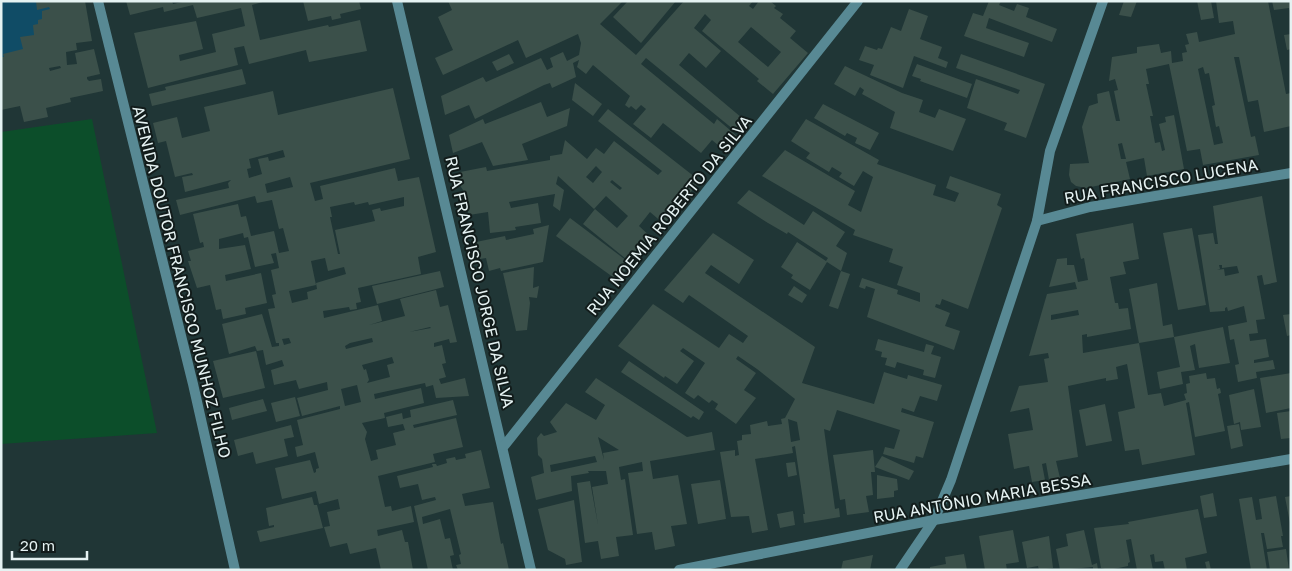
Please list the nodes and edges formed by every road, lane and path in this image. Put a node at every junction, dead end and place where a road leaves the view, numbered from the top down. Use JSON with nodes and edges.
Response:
{"nodes":[{"id":1,"x":98,"y":1,"type":"edge"},
{"id":2,"x":397,"y":1,"type":"edge"},
{"id":3,"x":858,"y":1,"type":"edge"},
{"id":4,"x":1103,"y":1,"type":"edge"},
{"id":5,"x":1291,"y":172,"type":"edge"},
{"id":6,"x":1037,"y":221,"type":"junction"},
{"id":7,"x":504,"y":446,"type":"junction"},
{"id":8,"x":1291,"y":459,"type":"edge"},
{"id":9,"x":934,"y":520,"type":"junction"},
{"id":10,"x":235,"y":570,"type":"edge"},
{"id":11,"x":531,"y":570,"type":"edge"},
{"id":12,"x":679,"y":570,"type":"edge"},
{"id":13,"x":900,"y":570,"type":"edge"}],
"edges":[{"from":1,"to":10,"type":"street","name":"AVENIDA DOUTOR FRANCISCO MUNHOZ FILHO"},
{"from":2,"to":7,"type":"street","name":"RUA FRANCISCO JORGE DA SILVA"},
{"from":3,"to":7,"type":"street","name":"RUA NOEMIA ROBERTO DA SILVA"},
{"from":4,"to":6,"type":"street"},
{"from":5,"to":6,"type":"street","name":"RUA FRANCISCO LUCENA"},
{"from":6,"to":9,"type":"street"},
{"from":7,"to":11,"type":"street","name":"RUA FRANCISCO JORGE DA SILVA"},
{"from":8,"to":9,"type":"street","name":"RUA ANTÔNIO MARIA BESSA"},
{"from":9,"to":12,"type":"street","name":"RUA ANTÔNIO MARIA BESSA"},
{"from":9,"to":13,"type":"street"}]}
